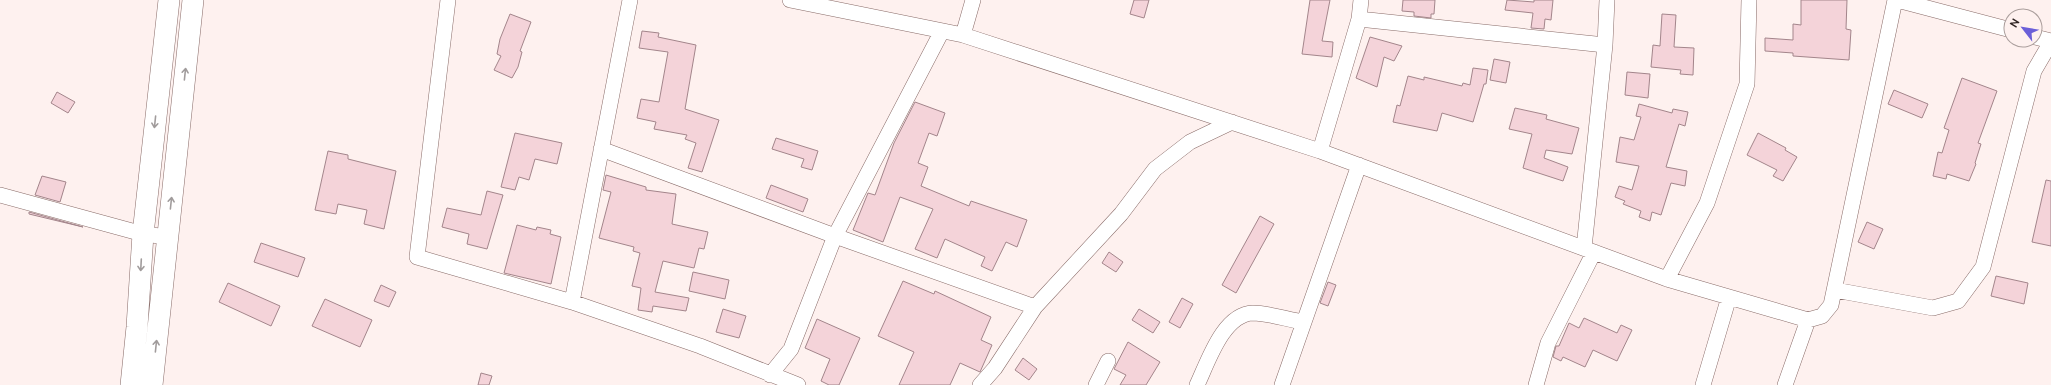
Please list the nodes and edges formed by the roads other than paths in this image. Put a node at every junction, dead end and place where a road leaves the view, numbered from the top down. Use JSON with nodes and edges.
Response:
{"nodes":[{"id":1,"x":169,"y":0,"type":"edge"},
{"id":2,"x":193,"y":0,"type":"edge"},
{"id":3,"x":448,"y":0,"type":"edge"},
{"id":4,"x":630,"y":0,"type":"edge"},
{"id":5,"x":790,"y":0,"type":"edge"},
{"id":6,"x":973,"y":0,"type":"edge"},
{"id":7,"x":1361,"y":0,"type":"edge"},
{"id":8,"x":1607,"y":0,"type":"edge"},
{"id":9,"x":1749,"y":0,"type":"edge"},
{"id":10,"x":1896,"y":0,"type":"edge"},
{"id":11,"x":1359,"y":19,"type":"junction"},
{"id":12,"x":2003,"y":28,"type":"edge"},
{"id":13,"x":942,"y":31,"type":"junction"},
{"id":14,"x":963,"y":35,"type":"junction"},
{"id":15,"x":2051,"y":41,"type":"edge"},
{"id":16,"x":1605,"y":45,"type":"junction"},
{"id":17,"x":1232,"y":122,"type":"junction"},
{"id":18,"x":601,"y":149,"type":"junction"},
{"id":19,"x":1320,"y":151,"type":"junction"},
{"id":20,"x":1359,"y":165,"type":"junction"},
{"id":21,"x":0,"y":195,"type":"edge"},
{"id":22,"x":143,"y":234,"type":"junction"},
{"id":23,"x":835,"y":236,"type":"junction"},
{"id":24,"x":168,"y":237,"type":"junction"},
{"id":25,"x":1589,"y":250,"type":"junction"},
{"id":26,"x":1667,"y":279,"type":"junction"},
{"id":27,"x":1835,"y":290,"type":"junction"},
{"id":28,"x":1729,"y":297,"type":"junction"},
{"id":29,"x":572,"y":302,"type":"junction"},
{"id":30,"x":1035,"y":308,"type":"junction"},
{"id":31,"x":1808,"y":320,"type":"junction"},
{"id":32,"x":1304,"y":322,"type":"junction"},
{"id":33,"x":1108,"y":362,"type":"dead end"},
{"id":34,"x":770,"y":375,"type":"junction"},
{"id":35,"x":131,"y":385,"type":"edge"},
{"id":36,"x":152,"y":385,"type":"edge"},
{"id":37,"x":798,"y":385,"type":"edge"},
{"id":38,"x":980,"y":385,"type":"edge"},
{"id":39,"x":1096,"y":385,"type":"edge"},
{"id":40,"x":1197,"y":385,"type":"edge"},
{"id":41,"x":1282,"y":385,"type":"edge"},
{"id":42,"x":1536,"y":385,"type":"edge"},
{"id":43,"x":1703,"y":385,"type":"edge"},
{"id":44,"x":1785,"y":385,"type":"edge"}],
"edges":[{"from":1,"to":22,"type":"main road","one_way":true},
{"from":24,"to":2,"type":"main road","one_way":true},
{"from":3,"to":29,"type":"street"},
{"from":4,"to":18,"type":"street"},
{"from":5,"to":13,"type":"street"},
{"from":6,"to":14,"type":"street"},
{"from":7,"to":11,"type":"street"},
{"from":8,"to":16,"type":"street"},
{"from":9,"to":26,"type":"street"},
{"from":10,"to":12,"type":"street"},
{"from":10,"to":27,"type":"street"},
{"from":11,"to":16,"type":"street"},
{"from":11,"to":19,"type":"street"},
{"from":13,"to":14,"type":"street"},
{"from":13,"to":23,"type":"street"},
{"from":14,"to":17,"type":"street"},
{"from":15,"to":27,"type":"street"},
{"from":16,"to":25,"type":"street"},
{"from":17,"to":19,"type":"street"},
{"from":17,"to":30,"type":"street"},
{"from":18,"to":23,"type":"street"},
{"from":18,"to":29,"type":"street"},
{"from":19,"to":20,"type":"street"},
{"from":20,"to":25,"type":"street"},
{"from":20,"to":32,"type":"street"},
{"from":21,"to":22,"type":"street"},
{"from":22,"to":24,"type":"street"},
{"from":22,"to":35,"type":"main road","one_way":true},
{"from":23,"to":30,"type":"street"},
{"from":23,"to":34,"type":"street"},
{"from":36,"to":24,"type":"main road","one_way":true},
{"from":25,"to":26,"type":"street"},
{"from":25,"to":42,"type":"street"},
{"from":26,"to":28,"type":"street"},
{"from":27,"to":31,"type":"street"},
{"from":28,"to":31,"type":"street"},
{"from":28,"to":43,"type":"street"},
{"from":29,"to":34,"type":"street"},
{"from":30,"to":38,"type":"street"},
{"from":31,"to":44,"type":"street"},
{"from":32,"to":40,"type":"street"},
{"from":32,"to":41,"type":"street"},
{"from":33,"to":39,"type":"street"},
{"from":34,"to":37,"type":"street"}]}
